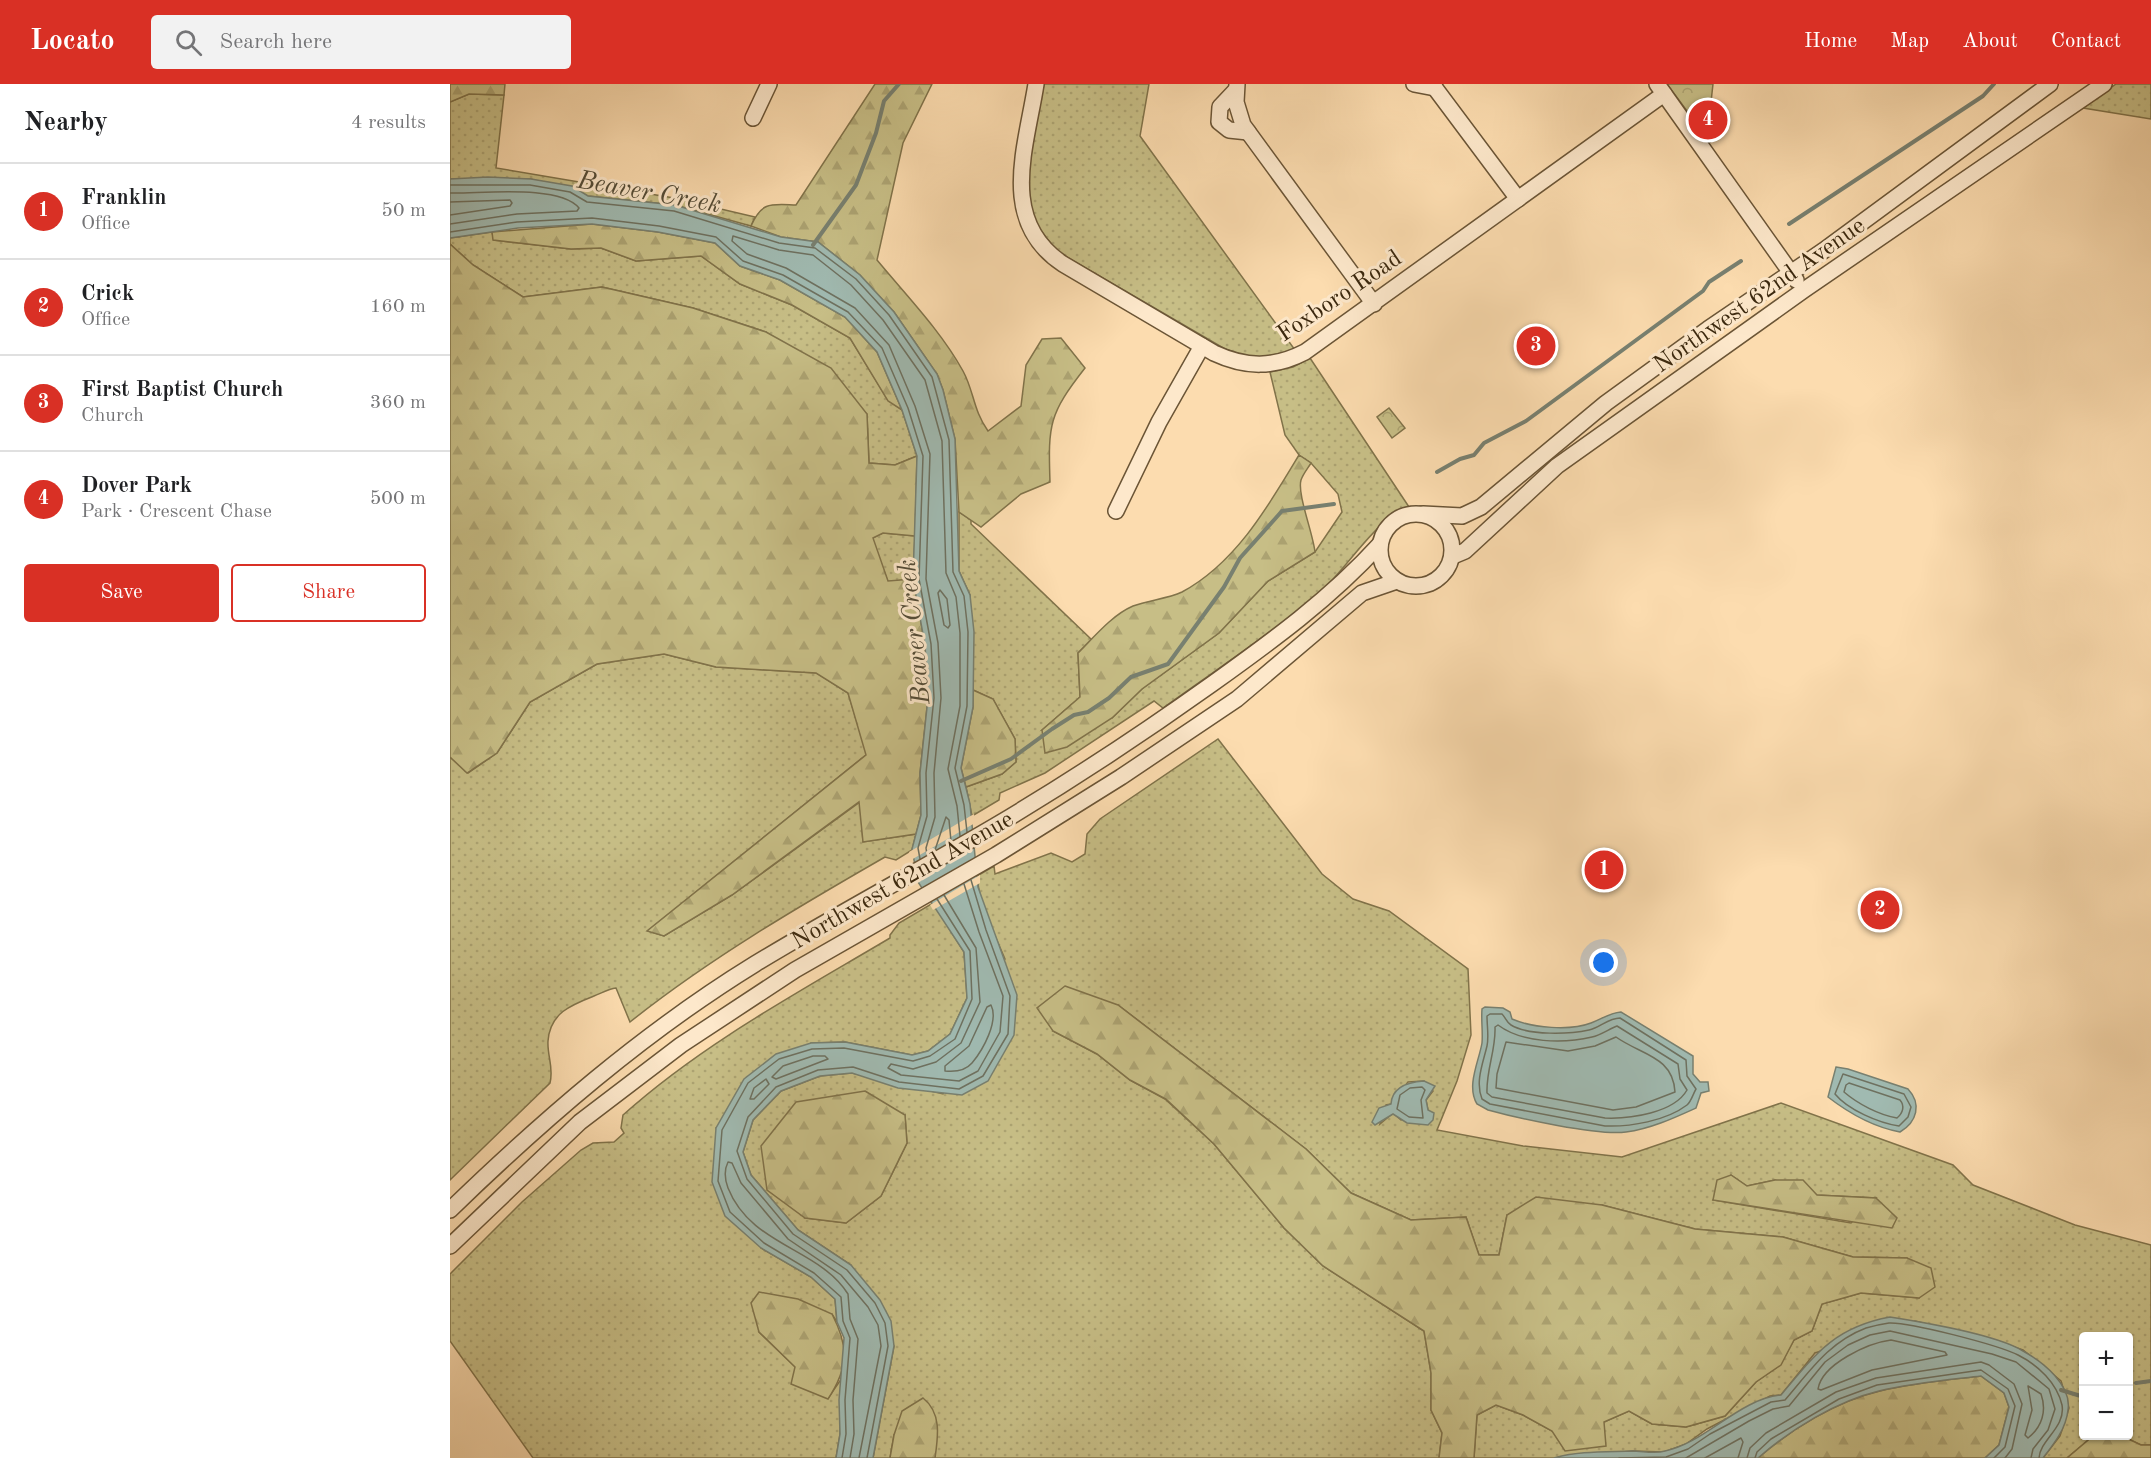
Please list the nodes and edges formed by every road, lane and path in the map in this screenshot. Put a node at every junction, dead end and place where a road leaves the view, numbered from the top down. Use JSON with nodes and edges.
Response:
{"nodes":[{"id":1,"x":769,"y":84,"type":"edge"},
{"id":2,"x":1036,"y":84,"type":"edge"},
{"id":3,"x":1414,"y":84,"type":"edge"},
{"id":4,"x":2050,"y":84,"type":"edge"},
{"id":5,"x":2104,"y":84,"type":"edge"},
{"id":6,"x":1433,"y":86,"type":"edge"},
{"id":7,"x":1237,"y":87,"type":"edge"},
{"id":8,"x":1661,"y":89,"type":"edge"},
{"id":9,"x":753,"y":118,"type":"dead end"},
{"id":10,"x":1518,"y":199,"type":"junction"},
{"id":11,"x":1792,"y":273,"type":"junction"},
{"id":12,"x":1804,"y":290,"type":"junction"},
{"id":13,"x":1374,"y":304,"type":"junction"},
{"id":14,"x":1202,"y":346,"type":"junction"},
{"id":15,"x":1116,"y":511,"type":"dead end"},
{"id":16,"x":1423,"y":514,"type":"junction"},
{"id":17,"x":1380,"y":544,"type":"junction"},
{"id":18,"x":1453,"y":556,"type":"junction"},
{"id":19,"x":1397,"y":581,"type":"junction"},
{"id":20,"x":450,"y":1210,"type":"edge"},
{"id":21,"x":450,"y":1246,"type":"edge"}],
"edges":[{"from":1,"to":9,"type":"street"},
{"from":2,"to":14,"type":"street","name":"Foxboro Road"},
{"from":3,"to":6,"type":"street"},
{"from":4,"to":11,"type":"street","name":"Northwest 62nd Avenue"},
{"from":5,"to":12,"type":"street","name":"Northwest 62nd Avenue"},
{"from":6,"to":10,"type":"street"},
{"from":7,"to":13,"type":"street"},
{"from":8,"to":10,"type":"street","name":"Foxboro Road"},
{"from":8,"to":11,"type":"street"},
{"from":10,"to":13,"type":"street","name":"Foxboro Road"},
{"from":11,"to":12,"type":"street"},
{"from":11,"to":16,"type":"street","name":"Northwest 62nd Avenue"},
{"from":12,"to":18,"type":"street","name":"Northwest 62nd Avenue"},
{"from":13,"to":14,"type":"street","name":"Foxboro Road"},
{"from":14,"to":15,"type":"street"},
{"from":16,"to":17,"type":"street"},
{"from":16,"to":18,"type":"street"},
{"from":17,"to":19,"type":"street"},
{"from":17,"to":20,"type":"street","name":"Northwest 62nd Avenue"},
{"from":18,"to":19,"type":"street"},
{"from":19,"to":21,"type":"street","name":"Northwest 62nd Avenue"}]}
